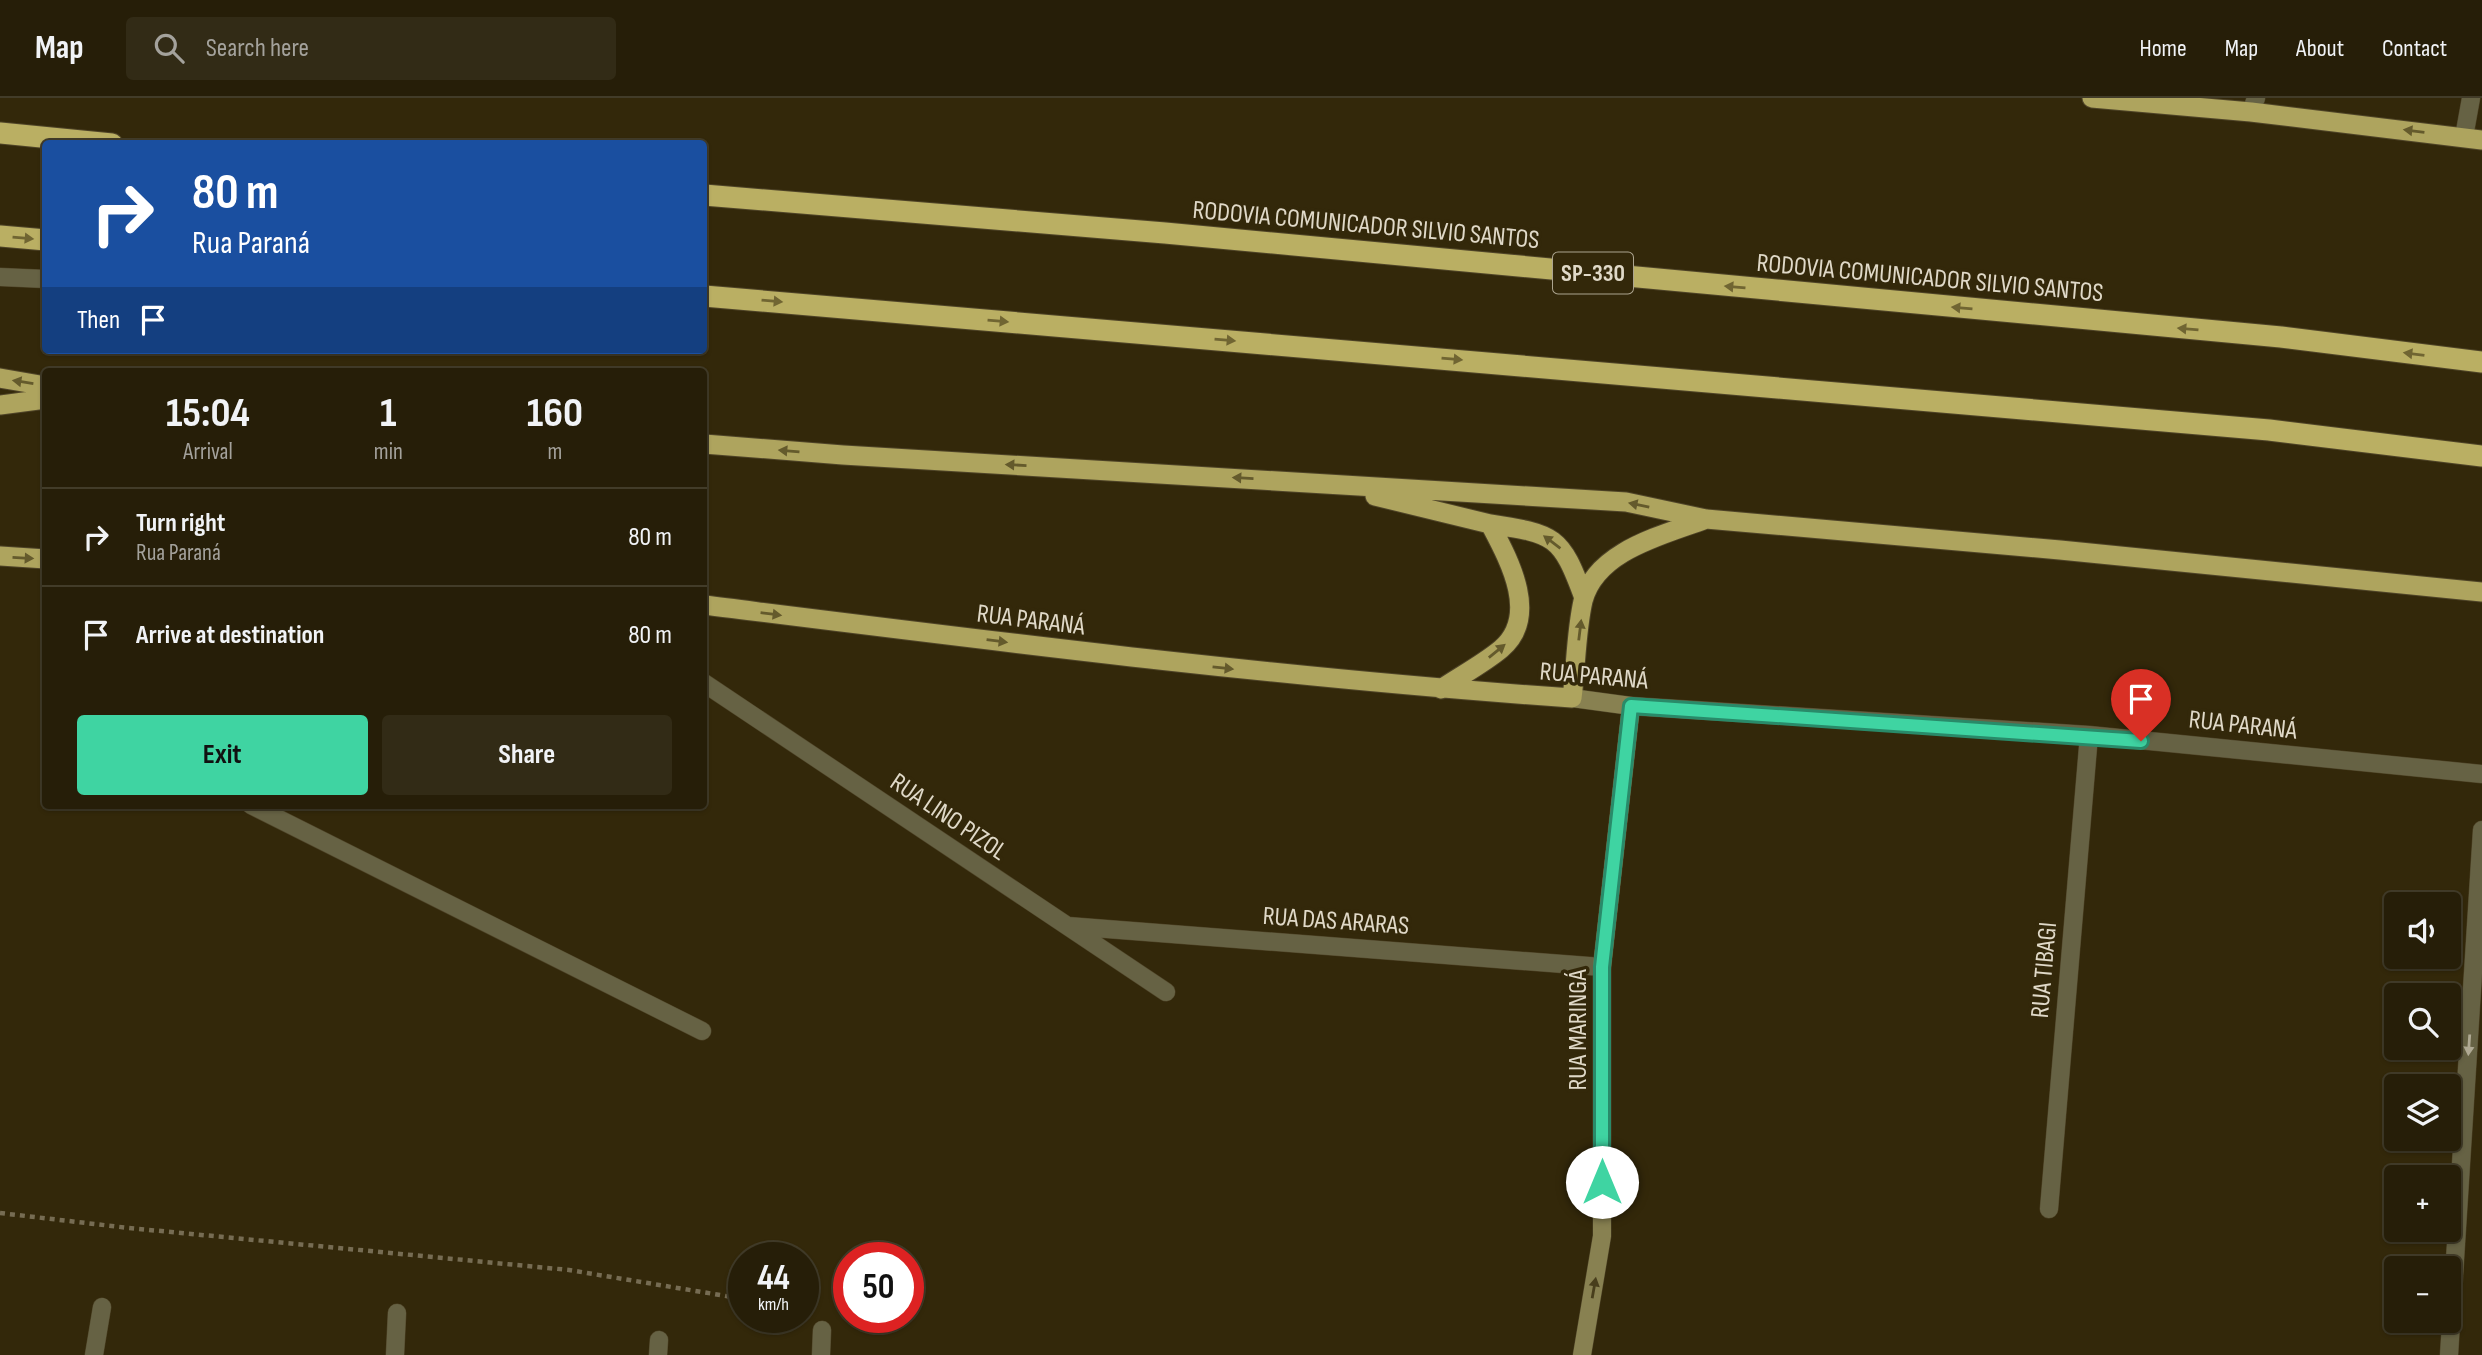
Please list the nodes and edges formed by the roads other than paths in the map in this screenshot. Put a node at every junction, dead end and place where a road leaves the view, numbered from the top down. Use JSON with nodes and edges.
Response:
{"nodes":[{"id":1,"x":2092,"y":98,"type":"edge"},
{"id":2,"x":2471,"y":98,"type":"edge"},
{"id":3,"x":2253,"y":105,"type":"edge"},
{"id":4,"x":0,"y":133,"type":"edge"},
{"id":5,"x":2473,"y":138,"type":"edge"},
{"id":6,"x":71,"y":140,"type":"edge"},
{"id":7,"x":707,"y":195,"type":"edge"},
{"id":8,"x":0,"y":236,"type":"edge"},
{"id":9,"x":42,"y":240,"type":"edge"},
{"id":10,"x":0,"y":277,"type":"edge"},
{"id":11,"x":42,"y":279,"type":"edge"},
{"id":12,"x":707,"y":296,"type":"edge"},
{"id":13,"x":2482,"y":362,"type":"edge"},
{"id":14,"x":0,"y":378,"type":"edge"},
{"id":15,"x":42,"y":385,"type":"edge"},
{"id":16,"x":42,"y":400,"type":"edge"},
{"id":17,"x":0,"y":405,"type":"edge"},
{"id":18,"x":707,"y":444,"type":"edge"},
{"id":19,"x":2482,"y":456,"type":"edge"},
{"id":20,"x":1311,"y":482,"type":"junction"},
{"id":21,"x":1706,"y":519,"type":"junction"},
{"id":22,"x":1489,"y":524,"type":"junction"},
{"id":23,"x":0,"y":556,"type":"edge"},
{"id":24,"x":42,"y":559,"type":"edge"},
{"id":25,"x":2482,"y":592,"type":"edge"},
{"id":26,"x":1584,"y":598,"type":"junction"},
{"id":27,"x":707,"y":606,"type":"edge"},
{"id":28,"x":707,"y":685,"type":"edge"},
{"id":29,"x":1441,"y":689,"type":"junction"},
{"id":30,"x":1572,"y":698,"type":"junction"},
{"id":31,"x":1631,"y":706,"type":"junction"},
{"id":32,"x":2089,"y":736,"type":"junction"},
{"id":33,"x":2482,"y":774,"type":"edge"},
{"id":34,"x":278,"y":811,"type":"edge"},
{"id":35,"x":2482,"y":830,"type":"edge"},
{"id":36,"x":1066,"y":926,"type":"junction"},
{"id":37,"x":1602,"y":967,"type":"junction"},
{"id":38,"x":1166,"y":992,"type":"dead end"},
{"id":39,"x":702,"y":1031,"type":"dead end"},
{"id":40,"x":2049,"y":1209,"type":"dead end"},
{"id":41,"x":102,"y":1307,"type":"dead end"},
{"id":42,"x":397,"y":1313,"type":"dead end"},
{"id":43,"x":822,"y":1330,"type":"dead end"},
{"id":44,"x":94,"y":1355,"type":"edge"},
{"id":45,"x":395,"y":1355,"type":"edge"},
{"id":46,"x":821,"y":1355,"type":"edge"},
{"id":47,"x":1582,"y":1355,"type":"edge"},
{"id":48,"x":2449,"y":1355,"type":"edge"}],
"edges":[{"from":1,"to":3,"type":"highway"},
{"from":2,"to":5,"type":"street"},
{"from":5,"to":3,"type":"highway","one_way":true},
{"from":4,"to":6,"type":"highway"},
{"from":13,"to":7,"type":"highway","name":"RODOVIA COMUNICADOR SILVIO SANTOS","number":"SP-330","one_way":true},
{"from":8,"to":9,"type":"highway","one_way":true},
{"from":10,"to":11,"type":"street"},
{"from":12,"to":19,"type":"highway","one_way":true},
{"from":15,"to":14,"type":"highway","one_way":true},
{"from":16,"to":17,"type":"highway"},
{"from":20,"to":18,"type":"highway","one_way":true},
{"from":21,"to":20,"type":"highway","one_way":true},
{"from":20,"to":22,"type":"highway"},
{"from":21,"to":25,"type":"highway"},
{"from":21,"to":26,"type":"highway"},
{"from":26,"to":22,"type":"highway","one_way":true},
{"from":29,"to":22,"type":"highway","one_way":true},
{"from":23,"to":24,"type":"highway","one_way":true},
{"from":30,"to":26,"type":"highway","one_way":true},
{"from":27,"to":29,"type":"highway","name":"RUA PARANÁ","one_way":true},
{"from":28,"to":36,"type":"street","name":"RUA LINO PIZOL"},
{"from":29,"to":30,"type":"highway","name":"RUA PARANÁ"},
{"from":30,"to":31,"type":"main road","name":"RUA PARANÁ"},
{"from":31,"to":32,"type":"street","name":"RUA PARANÁ"},
{"from":31,"to":37,"type":"main road","name":"RUA MARINGÁ"},
{"from":32,"to":33,"type":"street","name":"RUA PARANÁ"},
{"from":32,"to":40,"type":"street","name":"RUA TIBAGI"},
{"from":34,"to":39,"type":"street"},
{"from":35,"to":48,"type":"street","one_way":true},
{"from":36,"to":37,"type":"street","name":"RUA DAS ARARAS"},
{"from":36,"to":38,"type":"street","name":"RUA LINO PIZOL"},
{"from":47,"to":37,"type":"main road","name":"RUA MARINGÁ","one_way":true},
{"from":41,"to":44,"type":"street"},
{"from":42,"to":45,"type":"street"},
{"from":43,"to":46,"type":"street"}]}
